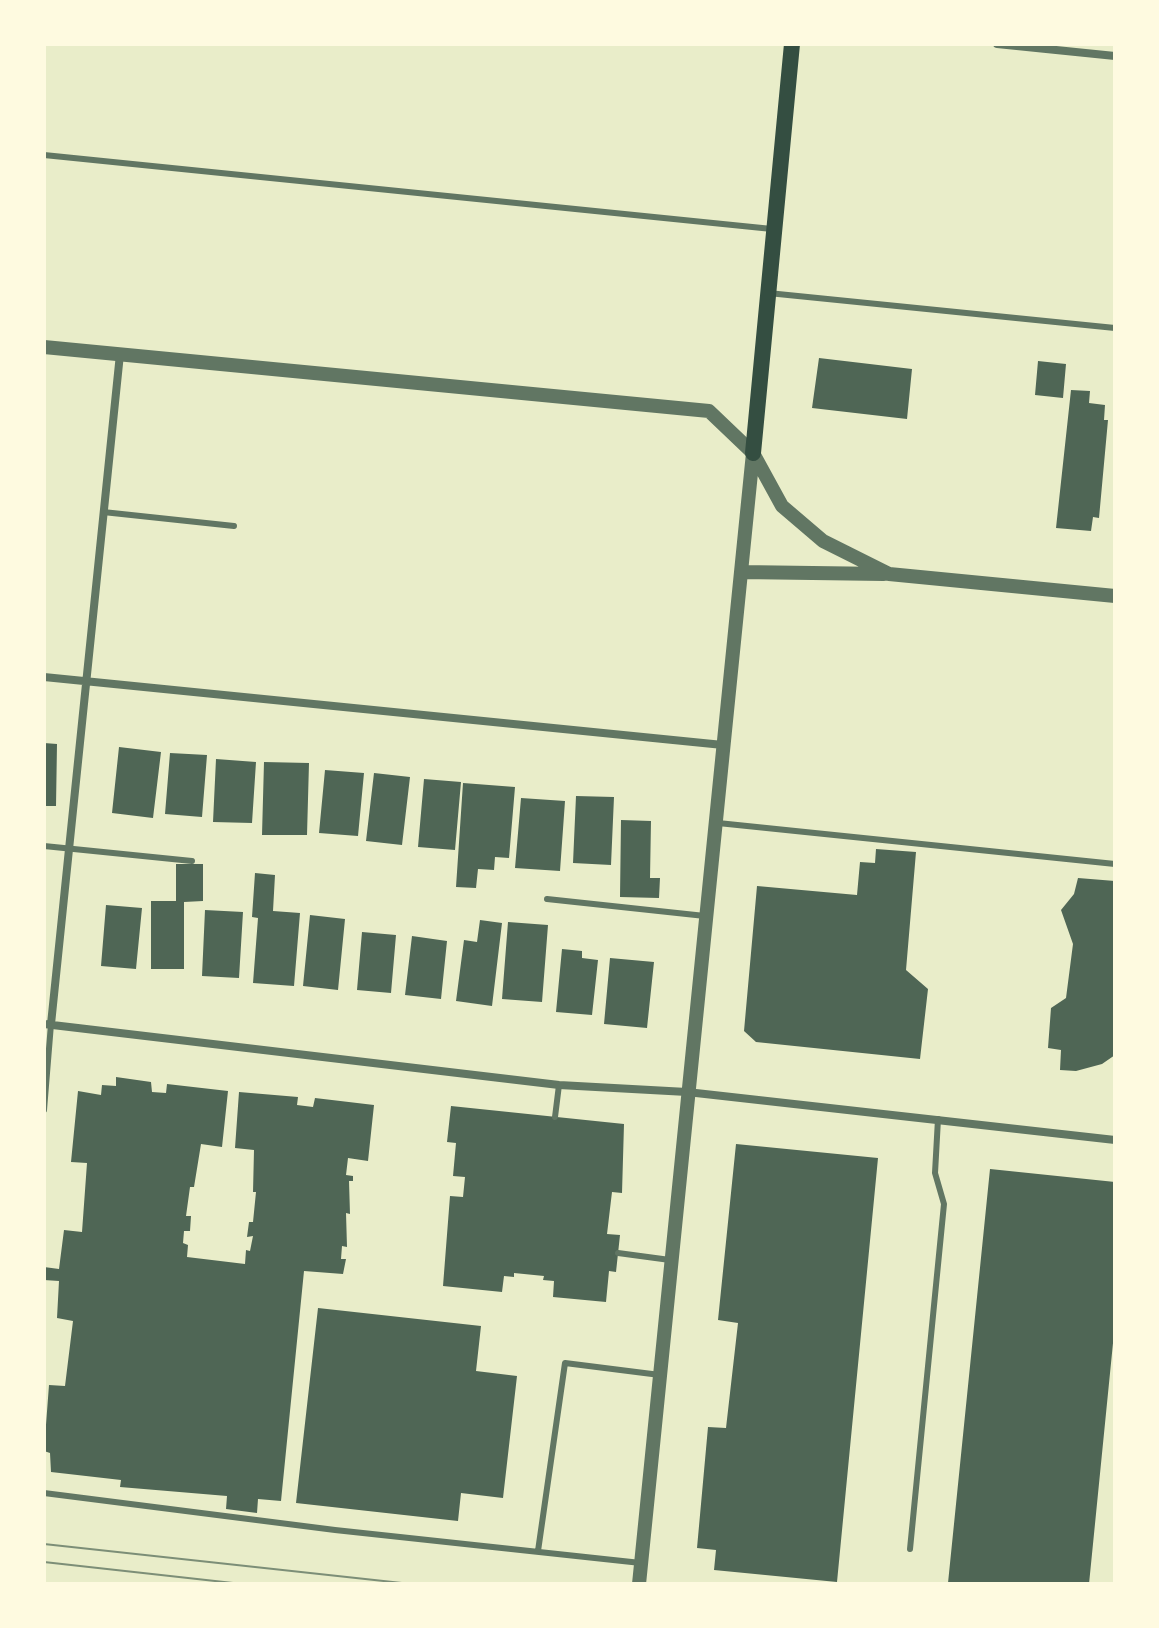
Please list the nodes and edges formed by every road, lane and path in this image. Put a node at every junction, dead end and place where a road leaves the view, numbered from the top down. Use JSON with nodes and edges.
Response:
{"nodes":[{"id":1,"x":792,"y":44,"type":"edge"},
{"id":2,"x":997,"y":44,"type":"edge"},
{"id":3,"x":1115,"y":56,"type":"edge"},
{"id":4,"x":44,"y":155,"type":"edge"},
{"id":5,"x":775,"y":229,"type":"junction"},
{"id":6,"x":768,"y":293,"type":"junction"},
{"id":7,"x":1115,"y":328,"type":"edge"},
{"id":8,"x":44,"y":347,"type":"edge"},
{"id":9,"x":120,"y":354,"type":"junction"},
{"id":10,"x":753,"y":453,"type":"junction"},
{"id":11,"x":103,"y":512,"type":"junction"},
{"id":12,"x":234,"y":526,"type":"dead end"},
{"id":13,"x":741,"y":572,"type":"junction"},
{"id":14,"x":889,"y":574,"type":"junction"},
{"id":15,"x":1115,"y":596,"type":"edge"},
{"id":16,"x":44,"y":677,"type":"edge"},
{"id":17,"x":86,"y":681,"type":"junction"},
{"id":18,"x":723,"y":745,"type":"junction"},
{"id":19,"x":714,"y":823,"type":"junction"},
{"id":20,"x":44,"y":846,"type":"edge"},
{"id":21,"x":69,"y":849,"type":"junction"},
{"id":22,"x":192,"y":861,"type":"dead end"},
{"id":23,"x":1115,"y":864,"type":"edge"},
{"id":24,"x":547,"y":899,"type":"dead end"},
{"id":25,"x":705,"y":916,"type":"junction"},
{"id":26,"x":48,"y":1024,"type":"edge"},
{"id":27,"x":559,"y":1085,"type":"junction"},
{"id":28,"x":687,"y":1092,"type":"junction"},
{"id":29,"x":44,"y":1110,"type":"edge"},
{"id":30,"x":555,"y":1117,"type":"dead end"},
{"id":31,"x":938,"y":1119,"type":"junction"},
{"id":32,"x":1115,"y":1140,"type":"edge"},
{"id":33,"x":618,"y":1253,"type":"dead end"},
{"id":34,"x":671,"y":1260,"type":"junction"},
{"id":35,"x":660,"y":1375,"type":"junction"},
{"id":36,"x":44,"y":1493,"type":"edge"},
{"id":37,"x":910,"y":1549,"type":"dead end"},
{"id":38,"x":538,"y":1551,"type":"junction"},
{"id":39,"x":641,"y":1563,"type":"junction"},
{"id":40,"x":639,"y":1584,"type":"edge"}],
"edges":[{"from":1,"to":5,"type":"main road"},
{"from":2,"to":3,"type":"street"},
{"from":4,"to":5,"type":"lane"},
{"from":5,"to":6,"type":"main road"},
{"from":6,"to":7,"type":"lane"},
{"from":6,"to":10,"type":"main road"},
{"from":8,"to":9,"type":"street"},
{"from":9,"to":10,"type":"street"},
{"from":9,"to":11,"type":"street"},
{"from":10,"to":13,"type":"street"},
{"from":10,"to":14,"type":"street"},
{"from":11,"to":12,"type":"lane"},
{"from":11,"to":17,"type":"street"},
{"from":13,"to":14,"type":"street"},
{"from":13,"to":18,"type":"street"},
{"from":14,"to":15,"type":"street"},
{"from":16,"to":17,"type":"street"},
{"from":17,"to":18,"type":"street"},
{"from":17,"to":21,"type":"street"},
{"from":18,"to":19,"type":"street"},
{"from":19,"to":23,"type":"lane"},
{"from":19,"to":25,"type":"street"},
{"from":20,"to":21,"type":"lane"},
{"from":21,"to":22,"type":"lane"},
{"from":21,"to":26,"type":"street"},
{"from":24,"to":25,"type":"lane"},
{"from":25,"to":28,"type":"street"},
{"from":26,"to":27,"type":"street"},
{"from":26,"to":29,"type":"lane"},
{"from":27,"to":28,"type":"street"},
{"from":27,"to":30,"type":"lane"},
{"from":28,"to":31,"type":"street"},
{"from":28,"to":34,"type":"street"},
{"from":31,"to":32,"type":"street"},
{"from":31,"to":37,"type":"lane"},
{"from":33,"to":34,"type":"lane"},
{"from":34,"to":35,"type":"street"},
{"from":35,"to":38,"type":"lane"},
{"from":35,"to":39,"type":"street"},
{"from":36,"to":38,"type":"lane"},
{"from":38,"to":39,"type":"lane"},
{"from":39,"to":40,"type":"street"}]}
